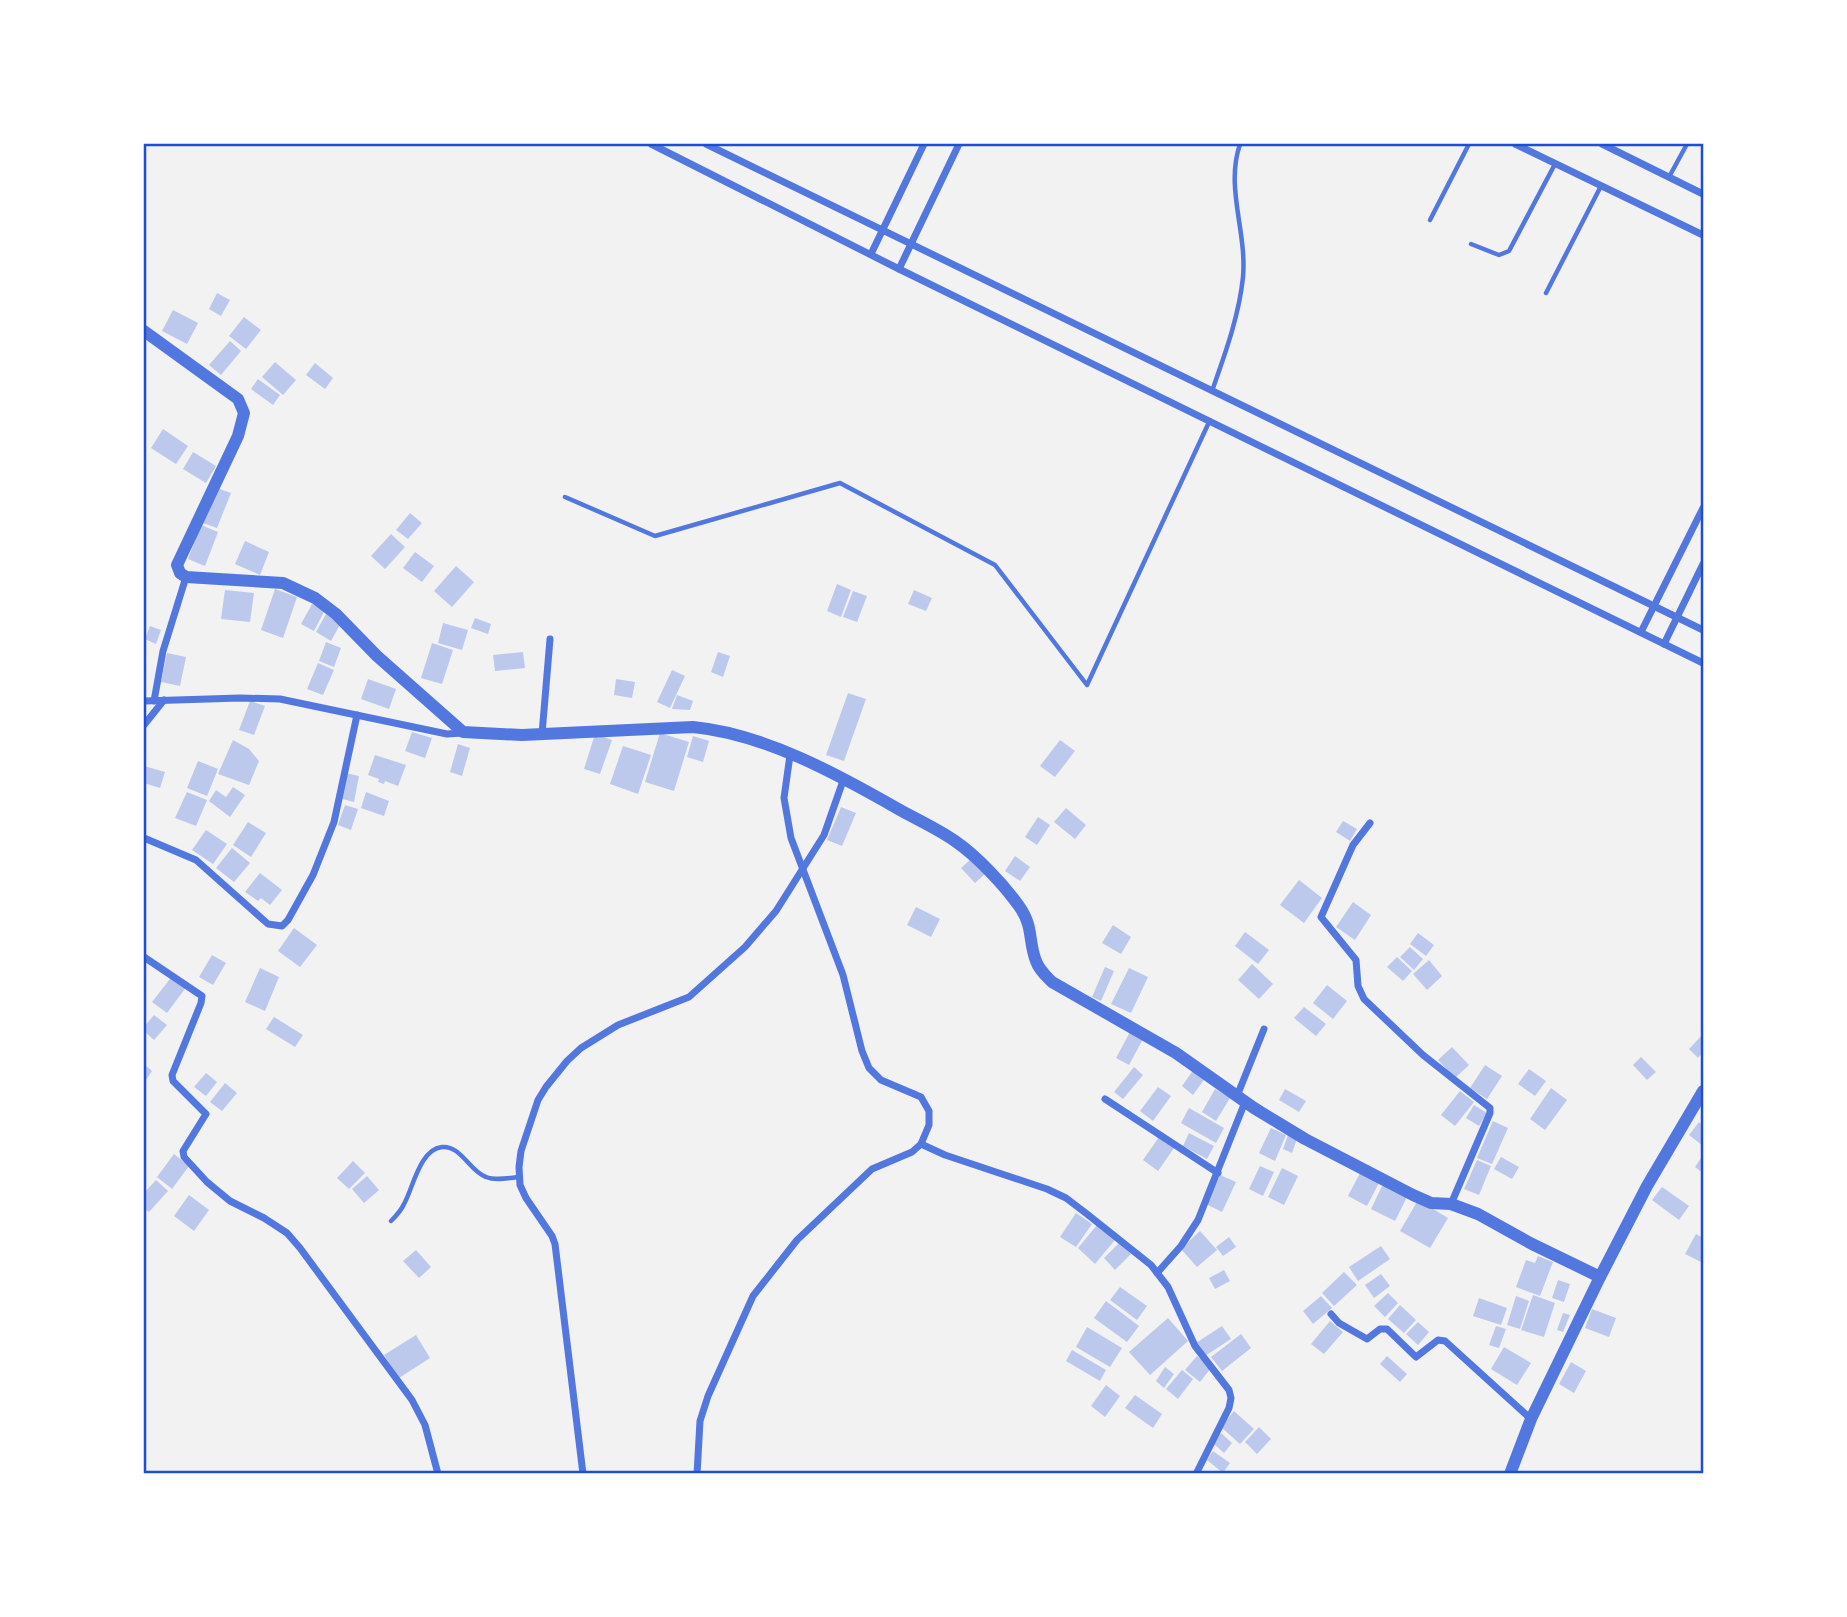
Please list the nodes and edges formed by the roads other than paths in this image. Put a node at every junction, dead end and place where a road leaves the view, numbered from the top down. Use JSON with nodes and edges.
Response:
{"nodes":[{"id":1,"x":650,"y":144,"type":"edge"},
{"id":2,"x":706,"y":144,"type":"edge"},
{"id":3,"x":924,"y":144,"type":"edge"},
{"id":4,"x":959,"y":144,"type":"edge"},
{"id":5,"x":1240,"y":144,"type":"edge"},
{"id":6,"x":1469,"y":144,"type":"edge"},
{"id":7,"x":1515,"y":144,"type":"edge"},
{"id":8,"x":1602,"y":144,"type":"edge"},
{"id":9,"x":1687,"y":144,"type":"edge"},
{"id":10,"x":1614,"y":146,"type":"edge"},
{"id":11,"x":1555,"y":163,"type":"junction"},
{"id":12,"x":1669,"y":177,"type":"junction"},
{"id":13,"x":1601,"y":185,"type":"junction"},
{"id":14,"x":1703,"y":194,"type":"edge"},
{"id":15,"x":1430,"y":220,"type":"dead end"},
{"id":16,"x":883,"y":229,"type":"junction"},
{"id":17,"x":1703,"y":235,"type":"edge"},
{"id":18,"x":910,"y":244,"type":"junction"},
{"id":19,"x":1471,"y":244,"type":"dead end"},
{"id":20,"x":872,"y":254,"type":"junction"},
{"id":21,"x":899,"y":269,"type":"junction"},
{"id":22,"x":1546,"y":293,"type":"dead end"},
{"id":23,"x":144,"y":331,"type":"edge"},
{"id":24,"x":1212,"y":392,"type":"junction"},
{"id":25,"x":1210,"y":420,"type":"junction"},
{"id":26,"x":565,"y":498,"type":"dead end"},
{"id":27,"x":1703,"y":508,"type":"edge"},
{"id":28,"x":1703,"y":564,"type":"edge"},
{"id":29,"x":186,"y":578,"type":"junction"},
{"id":30,"x":1654,"y":607,"type":"junction"},
{"id":31,"x":1677,"y":617,"type":"junction"},
{"id":32,"x":1703,"y":630,"type":"edge"},
{"id":33,"x":1641,"y":632,"type":"junction"},
{"id":34,"x":550,"y":639,"type":"dead end"},
{"id":35,"x":1664,"y":644,"type":"junction"},
{"id":36,"x":1703,"y":663,"type":"edge"},
{"id":37,"x":164,"y":700,"type":"junction"},
{"id":38,"x":144,"y":701,"type":"edge"},
{"id":39,"x":153,"y":701,"type":"junction"},
{"id":40,"x":357,"y":715,"type":"junction"},
{"id":41,"x":144,"y":725,"type":"edge"},
{"id":42,"x":463,"y":733,"type":"junction"},
{"id":43,"x":542,"y":734,"type":"junction"},
{"id":44,"x":790,"y":755,"type":"junction"},
{"id":45,"x":844,"y":778,"type":"junction"},
{"id":46,"x":1370,"y":822,"type":"dead end"},
{"id":47,"x":144,"y":838,"type":"edge"},
{"id":48,"x":802,"y":871,"type":"junction"},
{"id":49,"x":144,"y":957,"type":"edge"},
{"id":50,"x":1264,"y":1029,"type":"dead end"},
{"id":51,"x":1703,"y":1091,"type":"edge"},
{"id":52,"x":1105,"y":1099,"type":"dead end"},
{"id":53,"x":1241,"y":1099,"type":"junction"},
{"id":54,"x":921,"y":1144,"type":"junction"},
{"id":55,"x":1218,"y":1173,"type":"junction"},
{"id":56,"x":520,"y":1177,"type":"junction"},
{"id":57,"x":1451,"y":1204,"type":"junction"},
{"id":58,"x":391,"y":1222,"type":"dead end"},
{"id":59,"x":1157,"y":1273,"type":"junction"},
{"id":60,"x":1600,"y":1277,"type":"junction"},
{"id":61,"x":1331,"y":1314,"type":"dead end"},
{"id":62,"x":1531,"y":1419,"type":"junction"},
{"id":63,"x":438,"y":1474,"type":"edge"},
{"id":64,"x":583,"y":1474,"type":"edge"},
{"id":65,"x":697,"y":1474,"type":"edge"},
{"id":66,"x":1196,"y":1474,"type":"edge"},
{"id":67,"x":1510,"y":1474,"type":"edge"}],
"edges":[{"from":1,"to":20,"type":"street"},
{"from":2,"to":16,"type":"street"},
{"from":3,"to":16,"type":"street"},
{"from":4,"to":18,"type":"street"},
{"from":5,"to":24,"type":"lane"},
{"from":6,"to":15,"type":"lane"},
{"from":7,"to":11,"type":"street"},
{"from":8,"to":10,"type":"street"},
{"from":9,"to":12,"type":"lane"},
{"from":10,"to":12,"type":"street"},
{"from":11,"to":13,"type":"street"},
{"from":11,"to":19,"type":"lane"},
{"from":12,"to":14,"type":"street"},
{"from":13,"to":17,"type":"street"},
{"from":13,"to":22,"type":"lane"},
{"from":16,"to":18,"type":"street"},
{"from":16,"to":20,"type":"street"},
{"from":18,"to":21,"type":"street"},
{"from":18,"to":24,"type":"street"},
{"from":20,"to":21,"type":"street"},
{"from":21,"to":25,"type":"street"},
{"from":23,"to":29,"type":"street"},
{"from":24,"to":30,"type":"street"},
{"from":25,"to":26,"type":"lane"},
{"from":25,"to":33,"type":"street"},
{"from":27,"to":30,"type":"street"},
{"from":28,"to":31,"type":"street"},
{"from":29,"to":39,"type":"street"},
{"from":29,"to":42,"type":"street"},
{"from":30,"to":31,"type":"street"},
{"from":30,"to":33,"type":"street"},
{"from":31,"to":32,"type":"street"},
{"from":31,"to":35,"type":"street"},
{"from":33,"to":35,"type":"street"},
{"from":34,"to":43,"type":"street"},
{"from":35,"to":36,"type":"street"},
{"from":37,"to":39,"type":"street"},
{"from":37,"to":40,"type":"street"},
{"from":37,"to":41,"type":"street"},
{"from":38,"to":39,"type":"street"},
{"from":40,"to":42,"type":"street"},
{"from":40,"to":47,"type":"street"},
{"from":42,"to":43,"type":"street"},
{"from":43,"to":44,"type":"street"},
{"from":44,"to":45,"type":"street"},
{"from":44,"to":48,"type":"street"},
{"from":45,"to":48,"type":"street"},
{"from":45,"to":53,"type":"street"},
{"from":46,"to":57,"type":"street"},
{"from":48,"to":54,"type":"street"},
{"from":48,"to":56,"type":"street"},
{"from":49,"to":63,"type":"street"},
{"from":50,"to":53,"type":"street"},
{"from":51,"to":60,"type":"street"},
{"from":52,"to":55,"type":"street"},
{"from":53,"to":55,"type":"street"},
{"from":53,"to":57,"type":"street"},
{"from":54,"to":59,"type":"street"},
{"from":54,"to":65,"type":"street"},
{"from":55,"to":59,"type":"street"},
{"from":56,"to":58,"type":"lane"},
{"from":56,"to":64,"type":"street"},
{"from":57,"to":60,"type":"street"},
{"from":59,"to":66,"type":"street"},
{"from":60,"to":62,"type":"street"},
{"from":61,"to":62,"type":"street"},
{"from":62,"to":67,"type":"street"}]}
